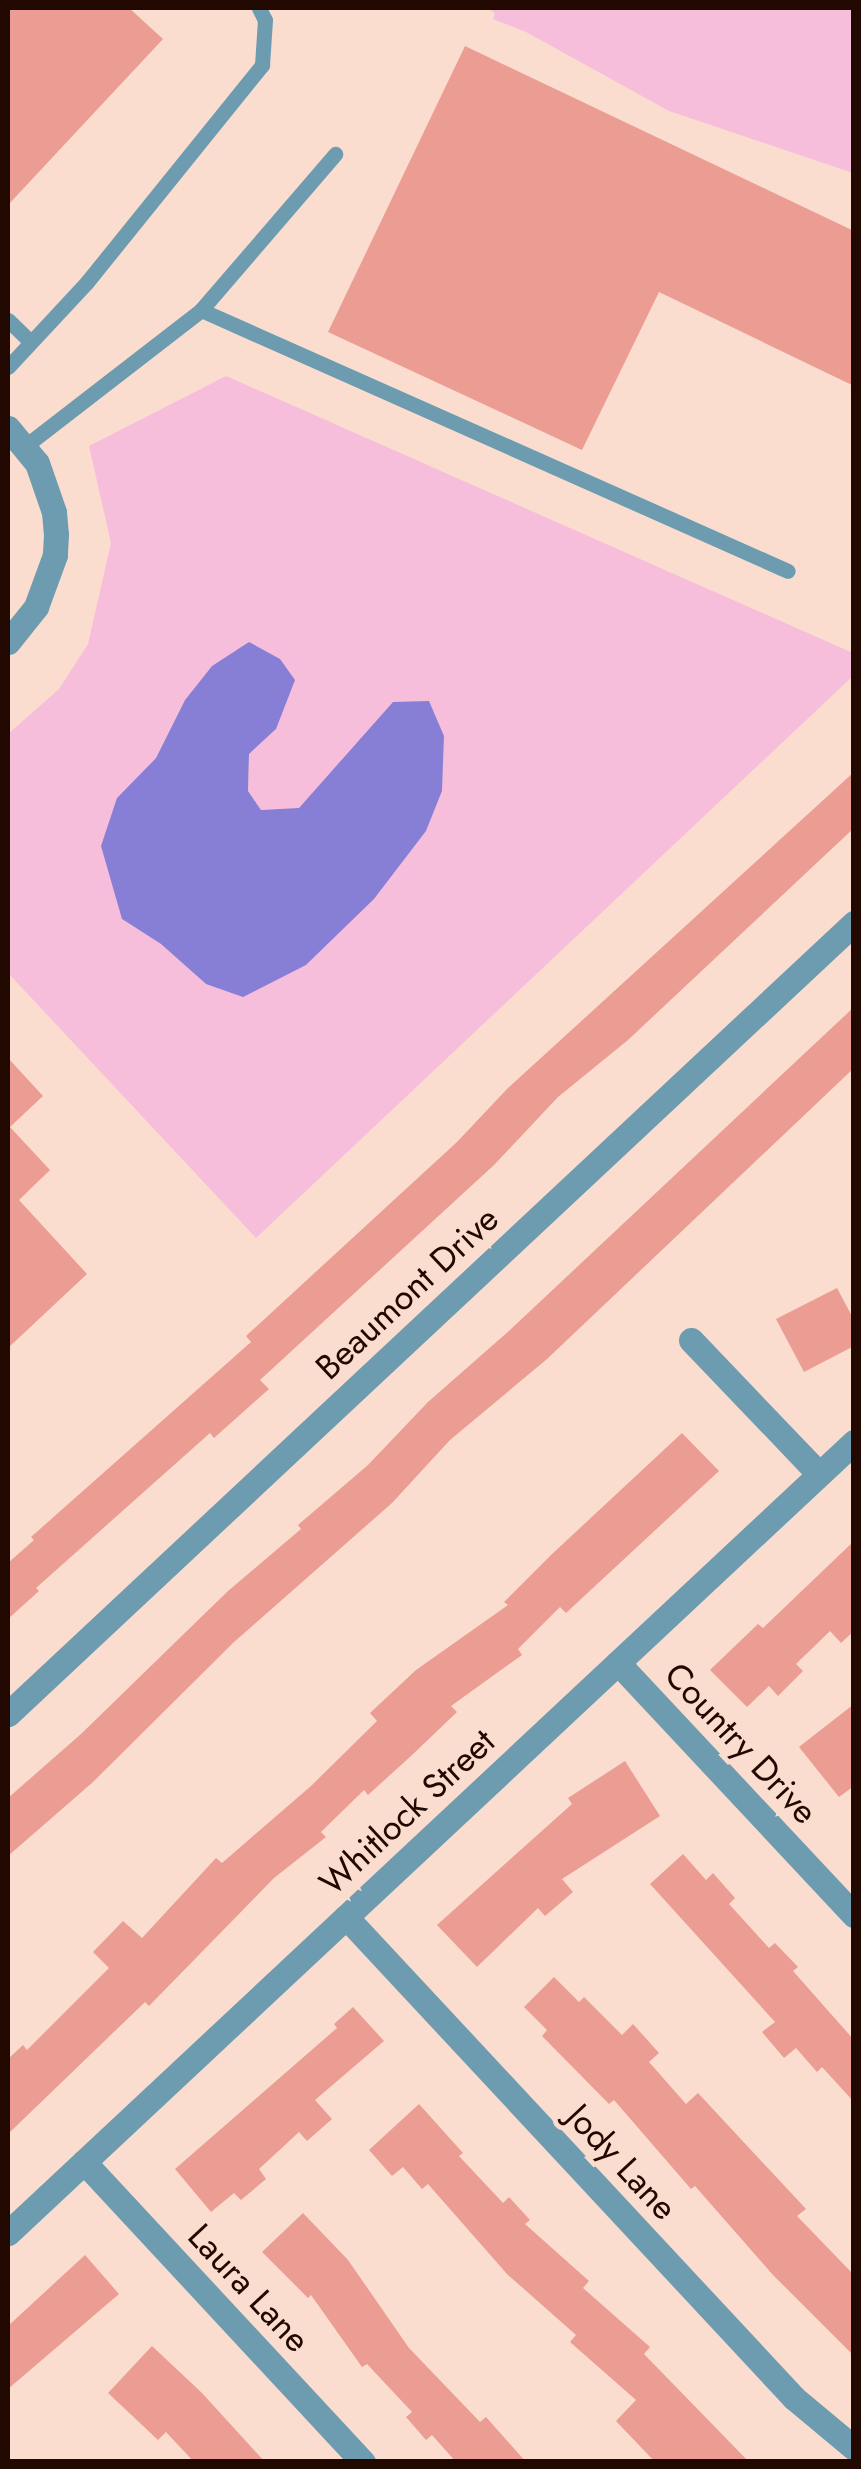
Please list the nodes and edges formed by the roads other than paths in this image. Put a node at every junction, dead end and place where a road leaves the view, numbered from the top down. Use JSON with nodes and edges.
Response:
{"nodes":[{"id":1,"x":259,"y":8,"type":"edge"},
{"id":2,"x":335,"y":154,"type":"dead end"},
{"id":3,"x":201,"y":310,"type":"junction"},
{"id":4,"x":8,"y":320,"type":"edge"},
{"id":5,"x":30,"y":342,"type":"junction"},
{"id":6,"x":8,"y":367,"type":"edge"},
{"id":7,"x":16,"y":437,"type":"edge"},
{"id":8,"x":788,"y":571,"type":"dead end"},
{"id":9,"x":8,"y":642,"type":"edge"},
{"id":10,"x":854,"y":923,"type":"edge"},
{"id":11,"x":690,"y":1340,"type":"dead end"},
{"id":12,"x":854,"y":1442,"type":"edge"},
{"id":13,"x":819,"y":1474,"type":"junction"},
{"id":14,"x":618,"y":1663,"type":"junction"},
{"id":15,"x":8,"y":1714,"type":"edge"},
{"id":16,"x":854,"y":1915,"type":"edge"},
{"id":17,"x":346,"y":1917,"type":"junction"},
{"id":18,"x":84,"y":2162,"type":"junction"},
{"id":19,"x":8,"y":2234,"type":"edge"},
{"id":20,"x":854,"y":2448,"type":"edge"},
{"id":21,"x":363,"y":2462,"type":"edge"}],
"edges":[{"from":1,"to":5,"type":"lane"},
{"from":2,"to":3,"type":"lane"},
{"from":3,"to":7,"type":"lane"},
{"from":3,"to":8,"type":"lane"},
{"from":4,"to":5,"type":"lane"},
{"from":5,"to":6,"type":"lane"},
{"from":7,"to":9,"type":"street"},
{"from":10,"to":15,"type":"street","name":"Beaumont Drive"},
{"from":11,"to":13,"type":"street"},
{"from":12,"to":13,"type":"street","name":"Whitlock Street"},
{"from":13,"to":14,"type":"street","name":"Whitlock Street"},
{"from":14,"to":16,"type":"street","name":"Country Drive"},
{"from":14,"to":17,"type":"street","name":"Whitlock Street"},
{"from":17,"to":18,"type":"street","name":"Whitlock Street"},
{"from":17,"to":20,"type":"street","name":"Jody Lane"},
{"from":18,"to":19,"type":"street","name":"Whitlock Street"},
{"from":18,"to":21,"type":"street","name":"Laura Lane"}]}
